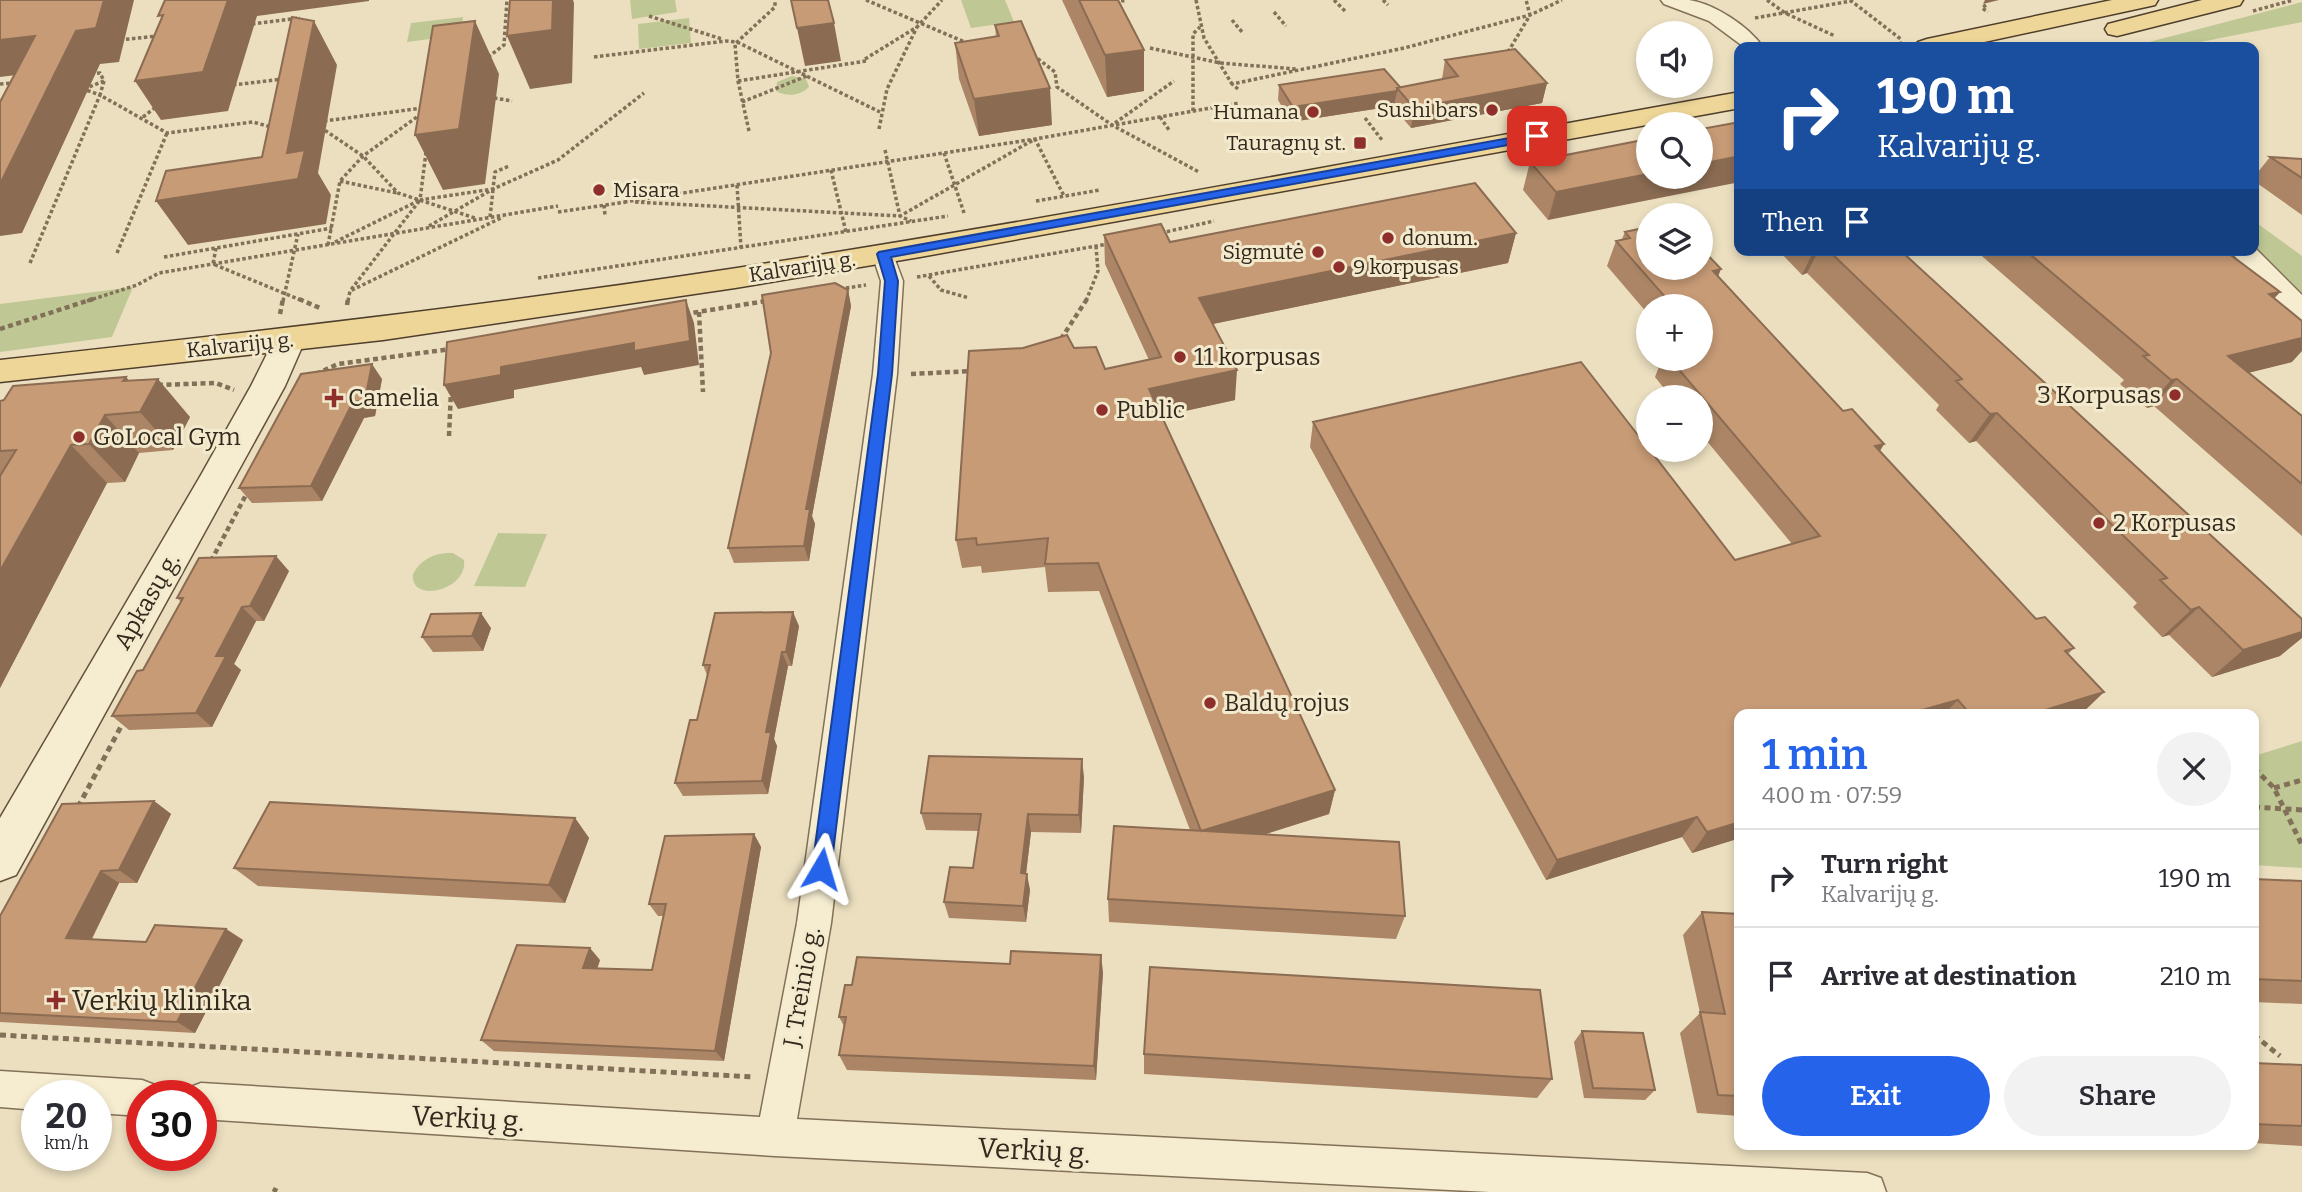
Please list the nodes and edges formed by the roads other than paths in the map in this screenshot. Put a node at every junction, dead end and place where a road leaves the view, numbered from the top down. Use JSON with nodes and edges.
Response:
{"nodes":[{"id":1,"x":1670,"y":0,"type":"edge"},
{"id":2,"x":2146,"y":0,"type":"edge"},
{"id":3,"x":2231,"y":0,"type":"edge"},
{"id":4,"x":1749,"y":42,"type":"edge"},
{"id":5,"x":1974,"y":42,"type":"edge"},
{"id":6,"x":2062,"y":42,"type":"edge"},
{"id":7,"x":1733,"y":100,"type":"edge"},
{"id":8,"x":883,"y":254,"type":"junction"},
{"id":9,"x":2248,"y":256,"type":"edge"},
{"id":10,"x":2302,"y":310,"type":"edge"},
{"id":11,"x":284,"y":327,"type":"junction"},
{"id":12,"x":0,"y":371,"type":"edge"},
{"id":13,"x":0,"y":860,"type":"edge"},
{"id":14,"x":0,"y":1089,"type":"edge"},
{"id":15,"x":126,"y":1097,"type":"edge"},
{"id":16,"x":217,"y":1102,"type":"edge"},
{"id":17,"x":775,"y":1137,"type":"junction"},
{"id":18,"x":1867,"y":1192,"type":"edge"}],
"edges":[{"from":1,"to":4,"type":"street"},
{"from":2,"to":5,"type":"main road"},
{"from":3,"to":6,"type":"main road"},
{"from":7,"to":8,"type":"main road","name":"Kalvarijų g."},
{"from":8,"to":11,"type":"main road","name":"Kalvarijų g."},
{"from":8,"to":17,"type":"street","name":"J. Treinio g."},
{"from":9,"to":10,"type":"street"},
{"from":11,"to":12,"type":"main road","name":"Kalvarijų g."},
{"from":11,"to":13,"type":"main road","name":"Apkasų g."},
{"from":14,"to":15,"type":"street"},
{"from":16,"to":17,"type":"street","name":"Verkių g."},
{"from":17,"to":18,"type":"street","name":"Verkių g."}]}
